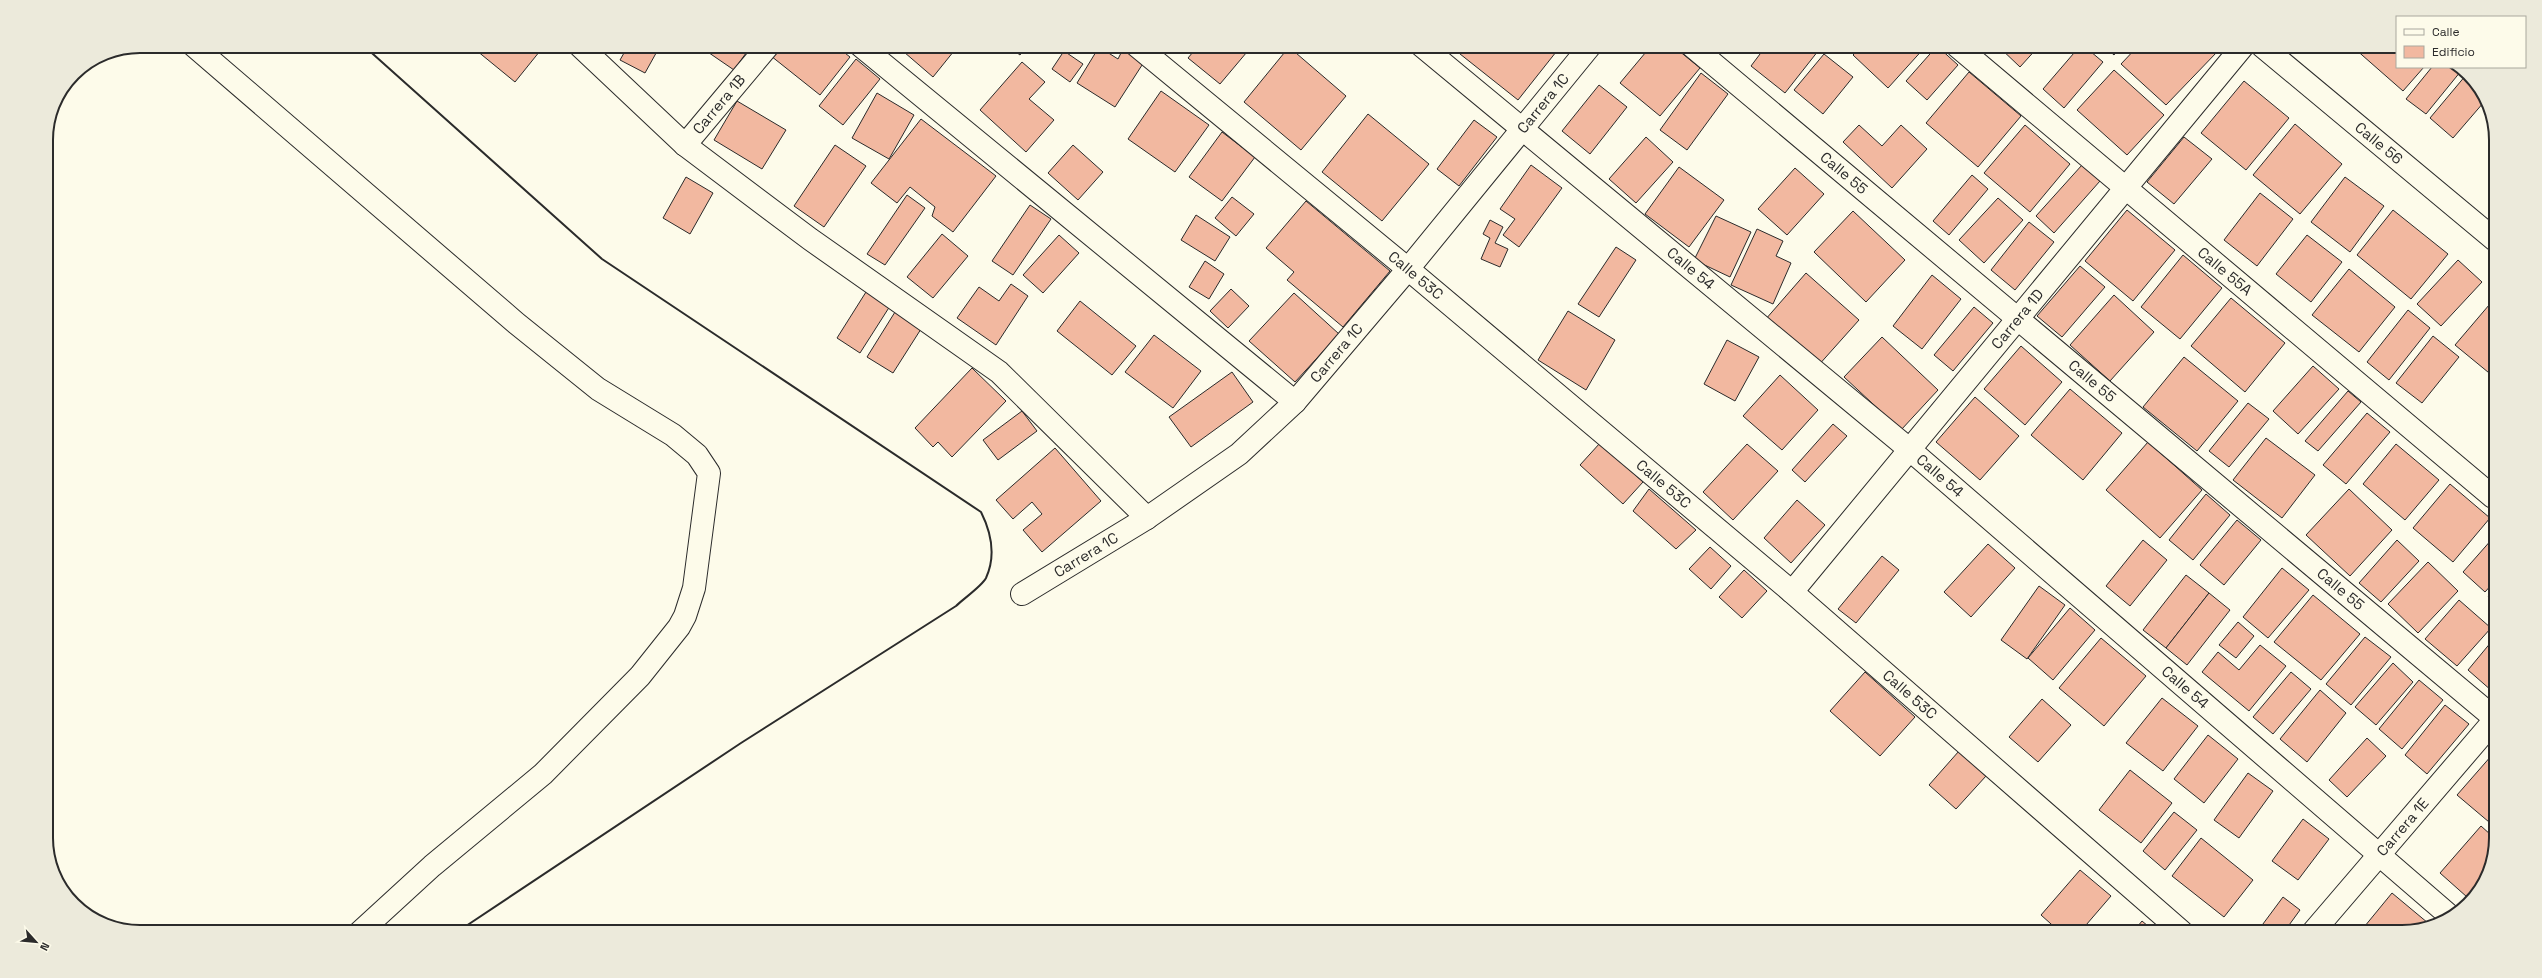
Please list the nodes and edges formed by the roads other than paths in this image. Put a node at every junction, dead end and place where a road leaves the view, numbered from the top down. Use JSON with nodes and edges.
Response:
{"nodes":[{"id":1,"x":202,"y":53,"type":"edge"},
{"id":2,"x":587,"y":53,"type":"edge"},
{"id":3,"x":762,"y":53,"type":"edge"},
{"id":4,"x":869,"y":53,"type":"edge"},
{"id":5,"x":1146,"y":53,"type":"edge"},
{"id":6,"x":1430,"y":53,"type":"edge"},
{"id":7,"x":1584,"y":53,"type":"edge"},
{"id":8,"x":1700,"y":53,"type":"edge"},
{"id":9,"x":1965,"y":53,"type":"edge"},
{"id":10,"x":2237,"y":53,"type":"edge"},
{"id":11,"x":2270,"y":53,"type":"edge"},
{"id":12,"x":1522,"y":129,"type":"junction"},
{"id":13,"x":685,"y":145,"type":"junction"},
{"id":14,"x":2126,"y":188,"type":"junction"},
{"id":15,"x":2489,"y":235,"type":"edge"},
{"id":16,"x":1408,"y":269,"type":"junction"},
{"id":17,"x":2017,"y":320,"type":"junction"},
{"id":18,"x":1295,"y":402,"type":"junction"},
{"id":19,"x":1909,"y":450,"type":"junction"},
{"id":20,"x":2489,"y":494,"type":"edge"},
{"id":21,"x":1147,"y":518,"type":"junction"},
{"id":22,"x":1792,"y":592,"type":"junction"},
{"id":23,"x":1022,"y":594,"type":"dead end"},
{"id":24,"x":2489,"y":713,"type":"edge"},
{"id":25,"x":2489,"y":726,"type":"edge"},
{"id":26,"x":2378,"y":856,"type":"junction"},
{"id":27,"x":2446,"y":913,"type":"edge"},
{"id":28,"x":368,"y":925,"type":"edge"},
{"id":29,"x":2174,"y":925,"type":"edge"},
{"id":30,"x":2320,"y":925,"type":"edge"}],
"edges":[{"from":1,"to":28,"type":"street"},
{"from":2,"to":13,"type":"street"},
{"from":3,"to":13,"type":"street","name":"Carrera 1B"},
{"from":4,"to":18,"type":"street"},
{"from":5,"to":16,"type":"street","name":"Calle 53C"},
{"from":6,"to":12,"type":"street","name":"Calle 54"},
{"from":7,"to":12,"type":"street","name":"Carrera 1C"},
{"from":8,"to":17,"type":"street","name":"Calle 55"},
{"from":9,"to":14,"type":"street","name":"Calle 55A"},
{"from":10,"to":14,"type":"street","name":"Carrera 1D"},
{"from":11,"to":15,"type":"street","name":"Calle 56"},
{"from":12,"to":16,"type":"street","name":"Carrera 1C"},
{"from":12,"to":19,"type":"street","name":"Calle 54"},
{"from":13,"to":21,"type":"street"},
{"from":14,"to":17,"type":"street","name":"Carrera 1D"},
{"from":14,"to":20,"type":"street","name":"Calle 55A"},
{"from":16,"to":18,"type":"street","name":"Carrera 1C"},
{"from":16,"to":22,"type":"street","name":"Calle 53C"},
{"from":17,"to":19,"type":"street","name":"Carrera 1D"},
{"from":17,"to":24,"type":"street","name":"Calle 55"},
{"from":18,"to":21,"type":"street","name":"Carrera 1C"},
{"from":19,"to":22,"type":"street","name":"Carrera 1D"},
{"from":19,"to":26,"type":"street","name":"Calle 54"},
{"from":21,"to":23,"type":"street","name":"Carrera 1C"},
{"from":22,"to":29,"type":"street","name":"Calle 53C"},
{"from":25,"to":26,"type":"street","name":"Carrera 1E"},
{"from":26,"to":27,"type":"street","name":"Calle 54"},
{"from":26,"to":30,"type":"street","name":"Carrera 1E"}]}
